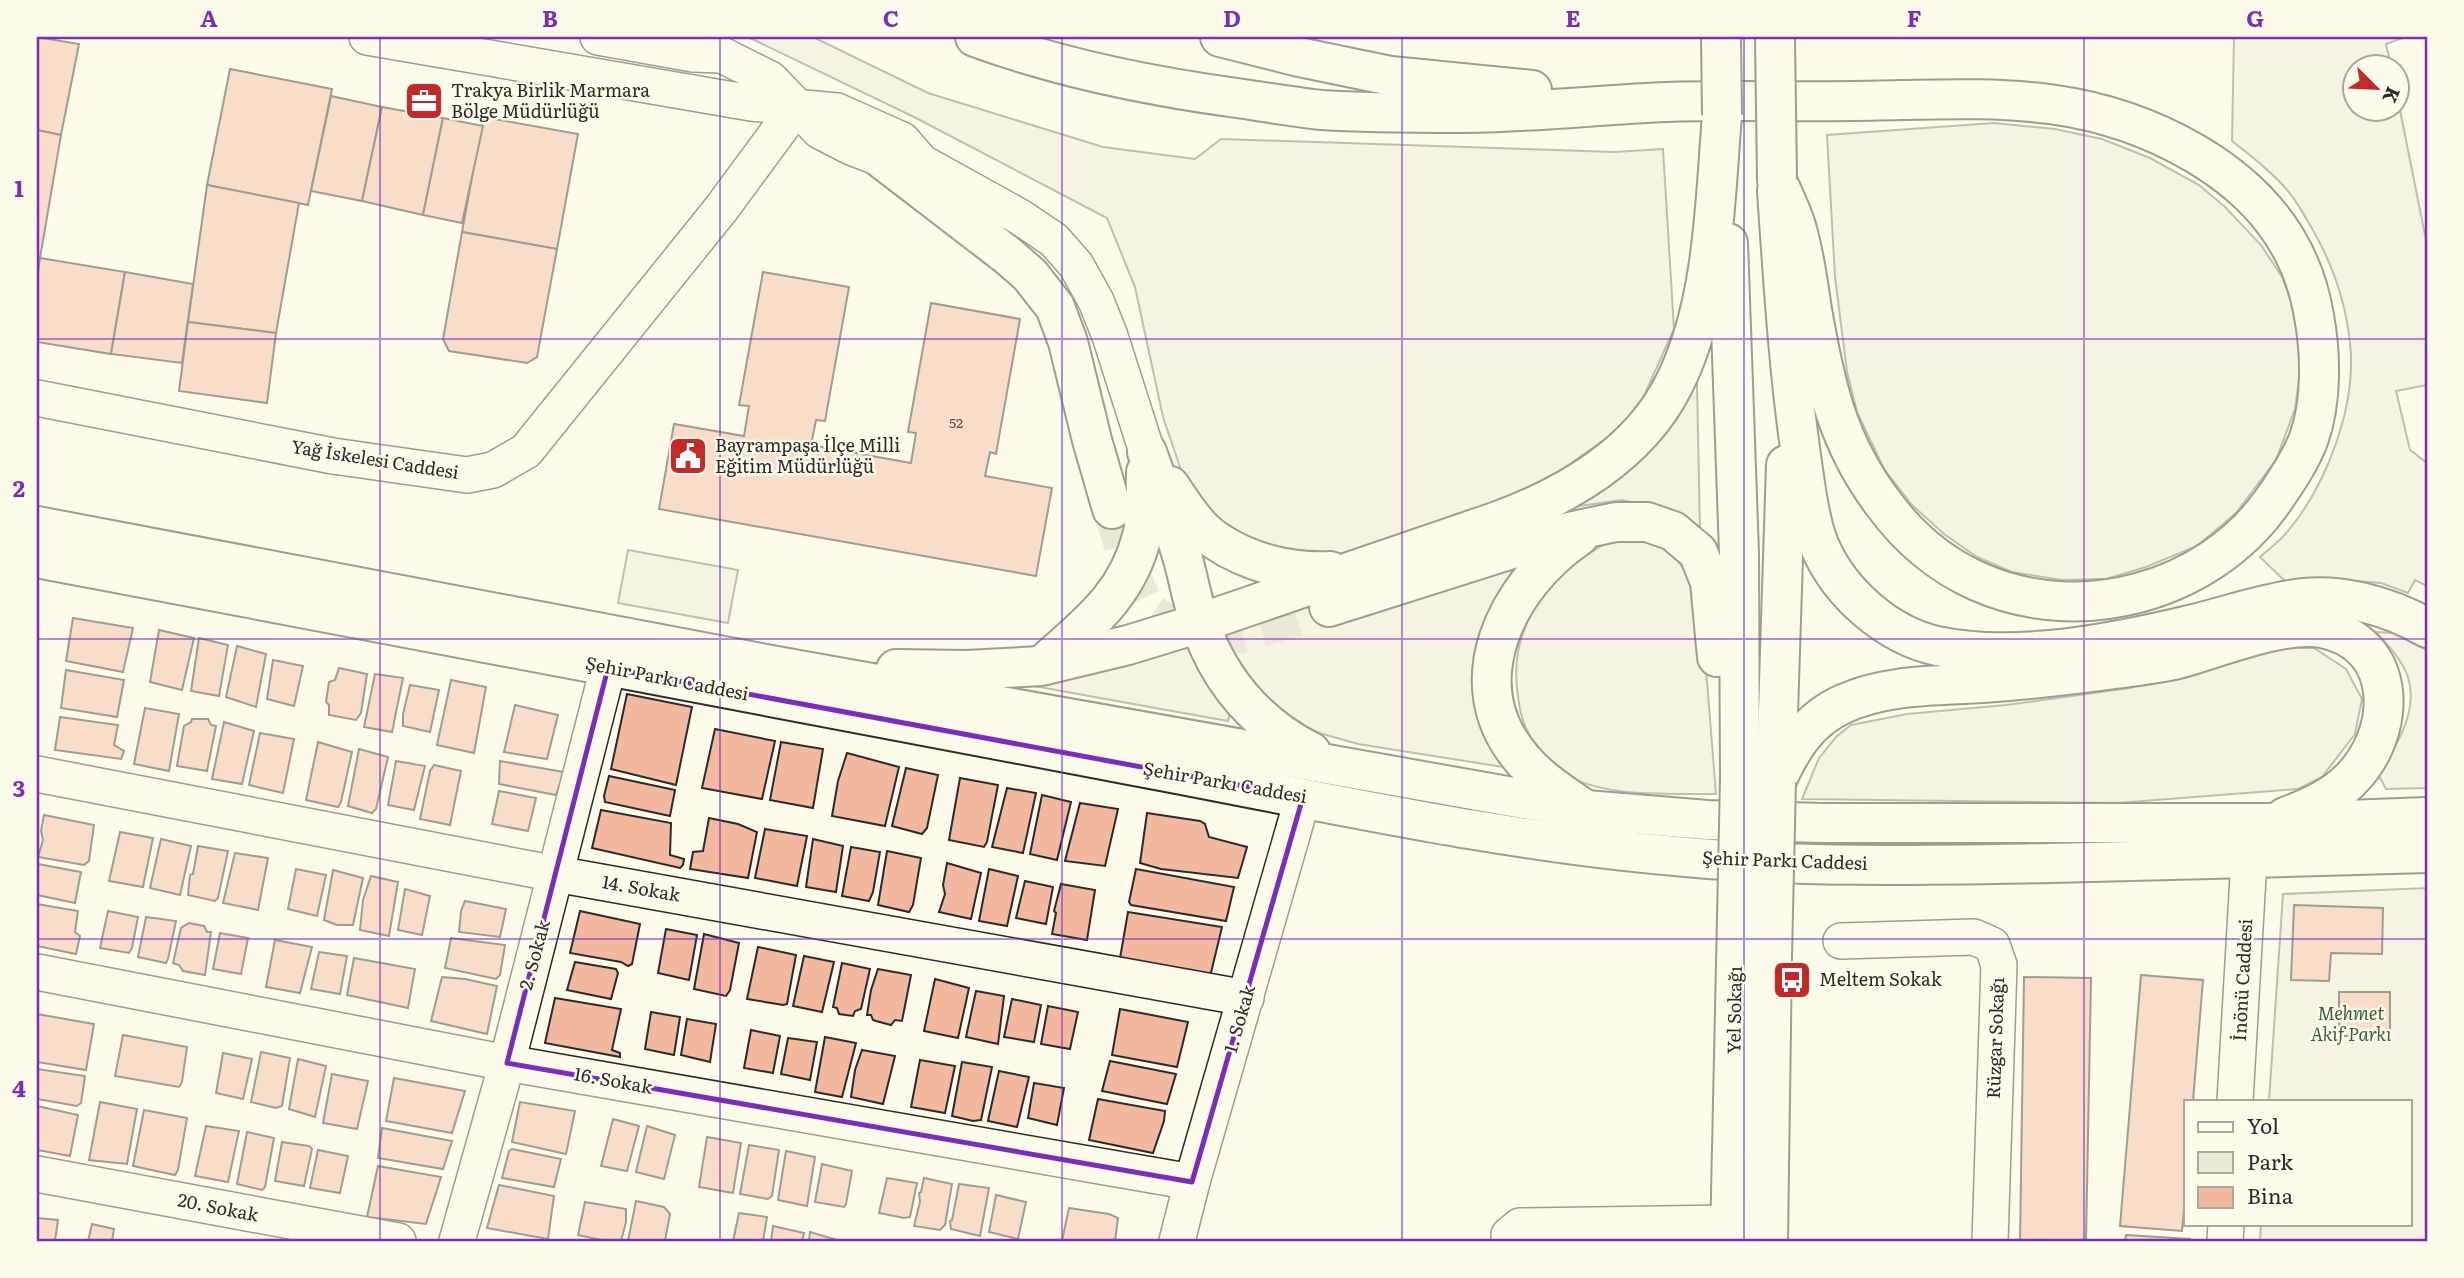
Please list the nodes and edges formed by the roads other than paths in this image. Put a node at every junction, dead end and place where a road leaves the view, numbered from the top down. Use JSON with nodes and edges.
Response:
{"nodes":[{"id":1,"x":367,"y":37,"type":"edge"},
{"id":2,"x":598,"y":37,"type":"edge"},
{"id":3,"x":975,"y":37,"type":"edge"},
{"id":4,"x":1220,"y":37,"type":"edge"},
{"id":5,"x":1721,"y":37,"type":"edge"},
{"id":6,"x":1775,"y":37,"type":"edge"},
{"id":7,"x":709,"y":46,"type":"edge"},
{"id":8,"x":1674,"y":102,"type":"junction"},
{"id":9,"x":797,"y":106,"type":"junction"},
{"id":10,"x":1721,"y":115,"type":"junction"},
{"id":11,"x":881,"y":159,"type":"junction"},
{"id":12,"x":921,"y":162,"type":"junction"},
{"id":13,"x":1777,"y":180,"type":"junction"},
{"id":14,"x":1789,"y":372,"type":"junction"},
{"id":15,"x":37,"y":397,"type":"edge"},
{"id":16,"x":1147,"y":452,"type":"junction"},
{"id":17,"x":1112,"y":509,"type":"tunnel mouth"},
{"id":18,"x":1593,"y":526,"type":"junction"},
{"id":19,"x":38,"y":557,"type":"edge"},
{"id":20,"x":1351,"y":571,"type":"junction"},
{"id":21,"x":1329,"y":607,"type":"tunnel mouth"},
{"id":22,"x":1200,"y":623,"type":"junction"},
{"id":23,"x":2427,"y":628,"type":"edge"},
{"id":24,"x":1041,"y":666,"type":"junction"},
{"id":25,"x":787,"y":667,"type":"junction"},
{"id":26,"x":608,"y":668,"type":"junction"},
{"id":27,"x":1363,"y":770,"type":"junction"},
{"id":28,"x":37,"y":774,"type":"edge"},
{"id":29,"x":1758,"y":781,"type":"junction"},
{"id":30,"x":1303,"y":797,"type":"junction"},
{"id":31,"x":1586,"y":810,"type":"junction"},
{"id":32,"x":2427,"y":817,"type":"edge"},
{"id":33,"x":2269,"y":823,"type":"junction"},
{"id":34,"x":2427,"y":853,"type":"edge"},
{"id":35,"x":2249,"y":859,"type":"junction"},
{"id":36,"x":556,"y":874,"type":"junction"},
{"id":37,"x":1841,"y":941,"type":"dead end"},
{"id":38,"x":1754,"y":959,"type":"junction"},
{"id":39,"x":37,"y":972,"type":"edge"},
{"id":40,"x":1246,"y":998,"type":"junction"},
{"id":41,"x":507,"y":1063,"type":"junction"},
{"id":42,"x":2235,"y":1100,"type":"edge"},
{"id":43,"x":37,"y":1174,"type":"edge"},
{"id":44,"x":1192,"y":1182,"type":"junction"},
{"id":45,"x":1730,"y":1232,"type":"edge"},
{"id":46,"x":398,"y":1241,"type":"edge"},
{"id":47,"x":457,"y":1241,"type":"edge"},
{"id":48,"x":1177,"y":1241,"type":"edge"},
{"id":49,"x":1509,"y":1241,"type":"edge"},
{"id":50,"x":1768,"y":1241,"type":"edge"},
{"id":51,"x":1990,"y":1241,"type":"edge"}],
"edges":[{"from":1,"to":9,"type":"street"},
{"from":2,"to":7,"type":"street"},
{"from":3,"to":8,"type":"main road"},
{"from":4,"to":8,"type":"main road"},
{"from":5,"to":10,"type":"main road","bridge":true},
{"from":6,"to":13,"type":"main road","bridge":true},
{"from":7,"to":9,"type":"street"},
{"from":8,"to":13,"type":"main road"},
{"from":9,"to":11,"type":"street"},
{"from":9,"to":12,"type":"street"},
{"from":9,"to":15,"type":"street","name":"Yağ İskelesi Caddesi"},
{"from":10,"to":20,"type":"main road"},
{"from":10,"to":29,"type":"main road"},
{"from":11,"to":12,"type":"street"},
{"from":11,"to":17,"type":"main road"},
{"from":12,"to":16,"type":"street"},
{"from":13,"to":14,"type":"main road"},
{"from":14,"to":23,"type":"main road"},
{"from":14,"to":29,"type":"main road"},
{"from":16,"to":20,"type":"main road"},
{"from":16,"to":22,"type":"main road"},
{"from":16,"to":24,"type":"main road"},
{"from":18,"to":21,"type":"main road"},
{"from":18,"to":29,"type":"main road"},
{"from":18,"to":31,"type":"main road"},
{"from":19,"to":25,"type":"main road","name":"Şehir Parkı Caddesi"},
{"from":19,"to":26,"type":"main road","name":"Şehir Parkı Caddesi"},
{"from":20,"to":22,"type":"main road"},
{"from":22,"to":24,"type":"main road"},
{"from":22,"to":27,"type":"main road"},
{"from":24,"to":25,"type":"main road"},
{"from":25,"to":27,"type":"main road","name":"Şehir Parkı Caddesi"},
{"from":26,"to":30,"type":"main road","name":"Şehir Parkı Caddesi"},
{"from":26,"to":36,"type":"street","name":"2. Sokak"},
{"from":27,"to":31,"type":"main road","name":"Şehir Parkı Caddesi"},
{"from":28,"to":36,"type":"street","name":"14. Sokak"},
{"from":29,"to":33,"type":"main road"},
{"from":29,"to":38,"type":"main road","name":"Yel Sokağı","bridge":true},
{"from":30,"to":35,"type":"main road","name":"Şehir Parkı Caddesi"},
{"from":30,"to":40,"type":"street","name":"1. Sokak"},
{"from":31,"to":33,"type":"main road","name":"Şehir Parkı Caddesi"},
{"from":32,"to":33,"type":"main road","name":"Şehir Parkı Caddesi"},
{"from":34,"to":35,"type":"main road","name":"Şehir Parkı Caddesi"},
{"from":35,"to":42,"type":"street","name":"İnönü Caddesi"},
{"from":36,"to":40,"type":"street","name":"14. Sokak"},
{"from":36,"to":41,"type":"street","name":"2. Sokak"},
{"from":37,"to":51,"type":"street","name":"Rüzgar Sokağı"},
{"from":38,"to":45,"type":"main road","name":"Yel Sokağı"},
{"from":38,"to":50,"type":"main road","name":"Yel Sokağı"},
{"from":39,"to":41,"type":"street","name":"16. Sokak"},
{"from":40,"to":44,"type":"street","name":"1. Sokak"},
{"from":41,"to":44,"type":"street","name":"16. Sokak"},
{"from":41,"to":47,"type":"street","name":"2. Sokak"},
{"from":43,"to":46,"type":"street","name":"20. Sokak"},
{"from":44,"to":48,"type":"street","name":"1. Sokak"},
{"from":45,"to":49,"type":"street"}]}
